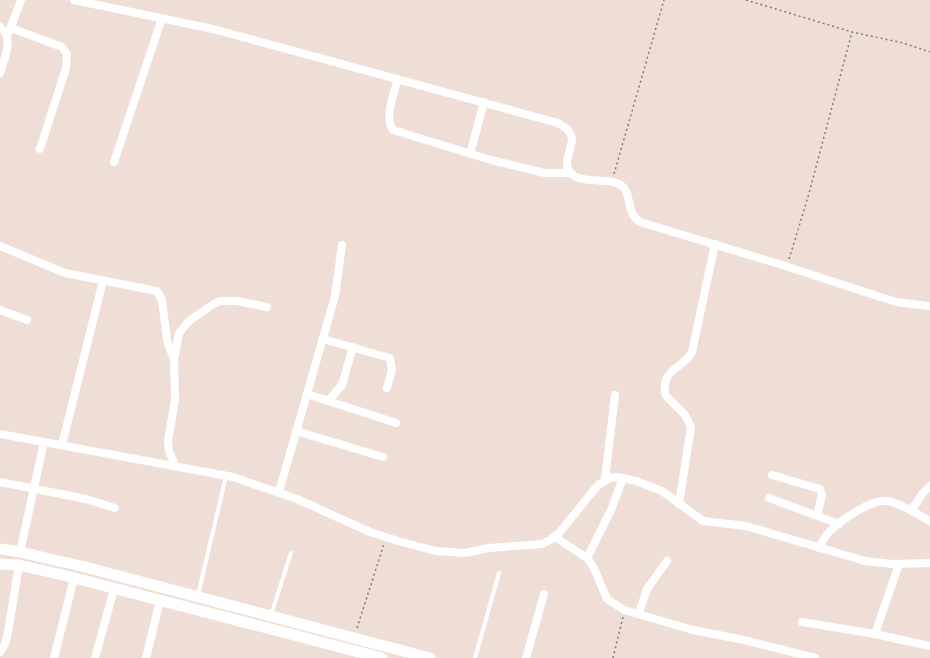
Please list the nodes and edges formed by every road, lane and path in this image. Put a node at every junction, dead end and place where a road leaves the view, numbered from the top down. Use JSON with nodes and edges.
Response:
{"nodes":[{"id":1,"x":22,"y":0,"type":"edge"},
{"id":2,"x":74,"y":0,"type":"edge"},
{"id":3,"x":664,"y":0,"type":"edge"},
{"id":4,"x":746,"y":0,"type":"edge"},
{"id":5,"x":162,"y":18,"type":"junction"},
{"id":6,"x":0,"y":27,"type":"edge"},
{"id":7,"x":11,"y":28,"type":"junction"},
{"id":8,"x":852,"y":32,"type":"junction"},
{"id":9,"x":8,"y":37,"type":"junction"},
{"id":10,"x":930,"y":52,"type":"edge"},
{"id":11,"x":0,"y":73,"type":"edge"},
{"id":12,"x":398,"y":79,"type":"junction"},
{"id":13,"x":484,"y":102,"type":"junction"},
{"id":14,"x":40,"y":149,"type":"dead end"},
{"id":15,"x":470,"y":154,"type":"junction"},
{"id":16,"x":114,"y":162,"type":"dead end"},
{"id":17,"x":570,"y":173,"type":"junction"},
{"id":18,"x":612,"y":181,"type":"junction"},
{"id":19,"x":715,"y":244,"type":"junction"},
{"id":20,"x":342,"y":245,"type":"dead end"},
{"id":21,"x":0,"y":246,"type":"edge"},
{"id":22,"x":787,"y":266,"type":"junction"},
{"id":23,"x":103,"y":281,"type":"junction"},
{"id":24,"x":930,"y":306,"type":"edge"},
{"id":25,"x":267,"y":307,"type":"dead end"},
{"id":26,"x":0,"y":310,"type":"edge"},
{"id":27,"x":27,"y":320,"type":"dead end"},
{"id":28,"x":323,"y":339,"type":"junction"},
{"id":29,"x":353,"y":347,"type":"junction"},
{"id":30,"x":174,"y":360,"type":"junction"},
{"id":31,"x":387,"y":388,"type":"dead end"},
{"id":32,"x":307,"y":394,"type":"junction"},
{"id":33,"x":615,"y":396,"type":"dead end"},
{"id":34,"x":328,"y":401,"type":"junction"},
{"id":35,"x":396,"y":423,"type":"dead end"},
{"id":36,"x":296,"y":431,"type":"junction"},
{"id":37,"x":0,"y":434,"type":"edge"},
{"id":38,"x":44,"y":442,"type":"junction"},
{"id":39,"x":62,"y":445,"type":"junction"},
{"id":40,"x":383,"y":457,"type":"dead end"},
{"id":41,"x":175,"y":465,"type":"junction"},
{"id":42,"x":772,"y":475,"type":"dead end"},
{"id":43,"x":226,"y":476,"type":"junction"},
{"id":44,"x":623,"y":478,"type":"junction"},
{"id":45,"x":604,"y":480,"type":"junction"},
{"id":46,"x":0,"y":482,"type":"edge"},
{"id":47,"x":930,"y":486,"type":"edge"},
{"id":48,"x":35,"y":488,"type":"junction"},
{"id":49,"x":279,"y":492,"type":"junction"},
{"id":50,"x":769,"y":498,"type":"dead end"},
{"id":51,"x":679,"y":504,"type":"junction"},
{"id":52,"x":115,"y":508,"type":"dead end"},
{"id":53,"x":911,"y":511,"type":"junction"},
{"id":54,"x":817,"y":515,"type":"junction"},
{"id":55,"x":930,"y":521,"type":"edge"},
{"id":56,"x":839,"y":524,"type":"junction"},
{"id":57,"x":386,"y":537,"type":"junction"},
{"id":58,"x":555,"y":537,"type":"junction"},
{"id":59,"x":819,"y":548,"type":"junction"},
{"id":60,"x":0,"y":549,"type":"edge"},
{"id":61,"x":20,"y":552,"type":"junction"},
{"id":62,"x":291,"y":552,"type":"dead end"},
{"id":63,"x":587,"y":558,"type":"junction"},
{"id":64,"x":667,"y":561,"type":"dead end"},
{"id":65,"x":930,"y":563,"type":"edge"},
{"id":66,"x":0,"y":564,"type":"edge"},
{"id":67,"x":899,"y":564,"type":"junction"},
{"id":68,"x":19,"y":565,"type":"junction"},
{"id":69,"x":499,"y":573,"type":"dead end"},
{"id":70,"x":74,"y":578,"type":"junction"},
{"id":71,"x":114,"y":589,"type":"junction"},
{"id":72,"x":544,"y":594,"type":"dead end"},
{"id":73,"x":198,"y":597,"type":"junction"},
{"id":74,"x":160,"y":601,"type":"junction"},
{"id":75,"x":624,"y":610,"type":"junction"},
{"id":76,"x":639,"y":614,"type":"junction"},
{"id":77,"x":270,"y":617,"type":"junction"},
{"id":78,"x":802,"y":622,"type":"dead end"},
{"id":79,"x":876,"y":634,"type":"junction"},
{"id":80,"x":354,"y":638,"type":"junction"},
{"id":81,"x":930,"y":646,"type":"edge"},
{"id":82,"x":366,"y":649,"type":"edge"},
{"id":83,"x":0,"y":652,"type":"edge"},
{"id":84,"x":54,"y":658,"type":"edge"},
{"id":85,"x":95,"y":658,"type":"edge"},
{"id":86,"x":146,"y":658,"type":"edge"},
{"id":87,"x":382,"y":658,"type":"edge"},
{"id":88,"x":430,"y":658,"type":"edge"},
{"id":89,"x":475,"y":658,"type":"edge"},
{"id":90,"x":526,"y":658,"type":"edge"},
{"id":91,"x":613,"y":658,"type":"edge"},
{"id":92,"x":815,"y":658,"type":"edge"}],
"edges":[{"from":1,"to":7,"type":"street"},
{"from":2,"to":5,"type":"street"},
{"from":3,"to":18,"type":"path"},
{"from":4,"to":8,"type":"path"},
{"from":5,"to":12,"type":"street"},
{"from":5,"to":16,"type":"street"},
{"from":6,"to":9,"type":"street"},
{"from":7,"to":9,"type":"street"},
{"from":7,"to":14,"type":"street"},
{"from":8,"to":10,"type":"path"},
{"from":8,"to":22,"type":"path"},
{"from":9,"to":11,"type":"street"},
{"from":12,"to":13,"type":"street"},
{"from":12,"to":15,"type":"street"},
{"from":13,"to":15,"type":"street"},
{"from":13,"to":17,"type":"street"},
{"from":15,"to":17,"type":"street"},
{"from":17,"to":18,"type":"street"},
{"from":18,"to":19,"type":"street"},
{"from":19,"to":22,"type":"street"},
{"from":19,"to":51,"type":"street"},
{"from":20,"to":28,"type":"street"},
{"from":21,"to":23,"type":"street"},
{"from":22,"to":24,"type":"street"},
{"from":23,"to":30,"type":"street"},
{"from":23,"to":39,"type":"street"},
{"from":25,"to":30,"type":"street"},
{"from":26,"to":27,"type":"street"},
{"from":28,"to":29,"type":"street"},
{"from":28,"to":32,"type":"street"},
{"from":29,"to":31,"type":"street"},
{"from":29,"to":34,"type":"street"},
{"from":30,"to":41,"type":"street"},
{"from":32,"to":34,"type":"street"},
{"from":32,"to":36,"type":"street"},
{"from":33,"to":45,"type":"street"},
{"from":34,"to":35,"type":"street"},
{"from":36,"to":40,"type":"street"},
{"from":36,"to":49,"type":"street"},
{"from":37,"to":38,"type":"street"},
{"from":38,"to":39,"type":"street"},
{"from":38,"to":48,"type":"street"},
{"from":39,"to":41,"type":"street"},
{"from":41,"to":43,"type":"street"},
{"from":42,"to":54,"type":"street"},
{"from":43,"to":49,"type":"street"},
{"from":43,"to":73,"type":"lane"},
{"from":44,"to":45,"type":"street"},
{"from":44,"to":51,"type":"street"},
{"from":44,"to":63,"type":"street"},
{"from":45,"to":58,"type":"street"},
{"from":46,"to":48,"type":"street"},
{"from":47,"to":53,"type":"street"},
{"from":48,"to":52,"type":"street"},
{"from":48,"to":61,"type":"street"},
{"from":49,"to":57,"type":"street"},
{"from":50,"to":54,"type":"street"},
{"from":51,"to":59,"type":"street"},
{"from":53,"to":55,"type":"street"},
{"from":53,"to":56,"type":"street"},
{"from":54,"to":56,"type":"street"},
{"from":56,"to":59,"type":"street"},
{"from":57,"to":58,"type":"street"},
{"from":57,"to":80,"type":"path"},
{"from":58,"to":63,"type":"street"},
{"from":59,"to":67,"type":"street"},
{"from":60,"to":61,"type":"street"},
{"from":61,"to":73,"type":"street"},
{"from":62,"to":77,"type":"lane"},
{"from":63,"to":75,"type":"street"},
{"from":64,"to":76,"type":"street"},
{"from":65,"to":67,"type":"street"},
{"from":66,"to":68,"type":"street"},
{"from":67,"to":79,"type":"street"},
{"from":68,"to":70,"type":"street"},
{"from":68,"to":83,"type":"street"},
{"from":69,"to":89,"type":"lane"},
{"from":70,"to":71,"type":"street"},
{"from":70,"to":84,"type":"street"},
{"from":71,"to":74,"type":"street"},
{"from":71,"to":85,"type":"street"},
{"from":72,"to":90,"type":"street"},
{"from":73,"to":77,"type":"street"},
{"from":74,"to":82,"type":"street"},
{"from":74,"to":86,"type":"street"},
{"from":75,"to":76,"type":"street"},
{"from":75,"to":91,"type":"path"},
{"from":76,"to":92,"type":"street"},
{"from":77,"to":80,"type":"street"},
{"from":78,"to":79,"type":"street"},
{"from":79,"to":81,"type":"street"},
{"from":80,"to":82,"type":"street"},
{"from":82,"to":87,"type":"street"},
{"from":82,"to":88,"type":"street"}]}
